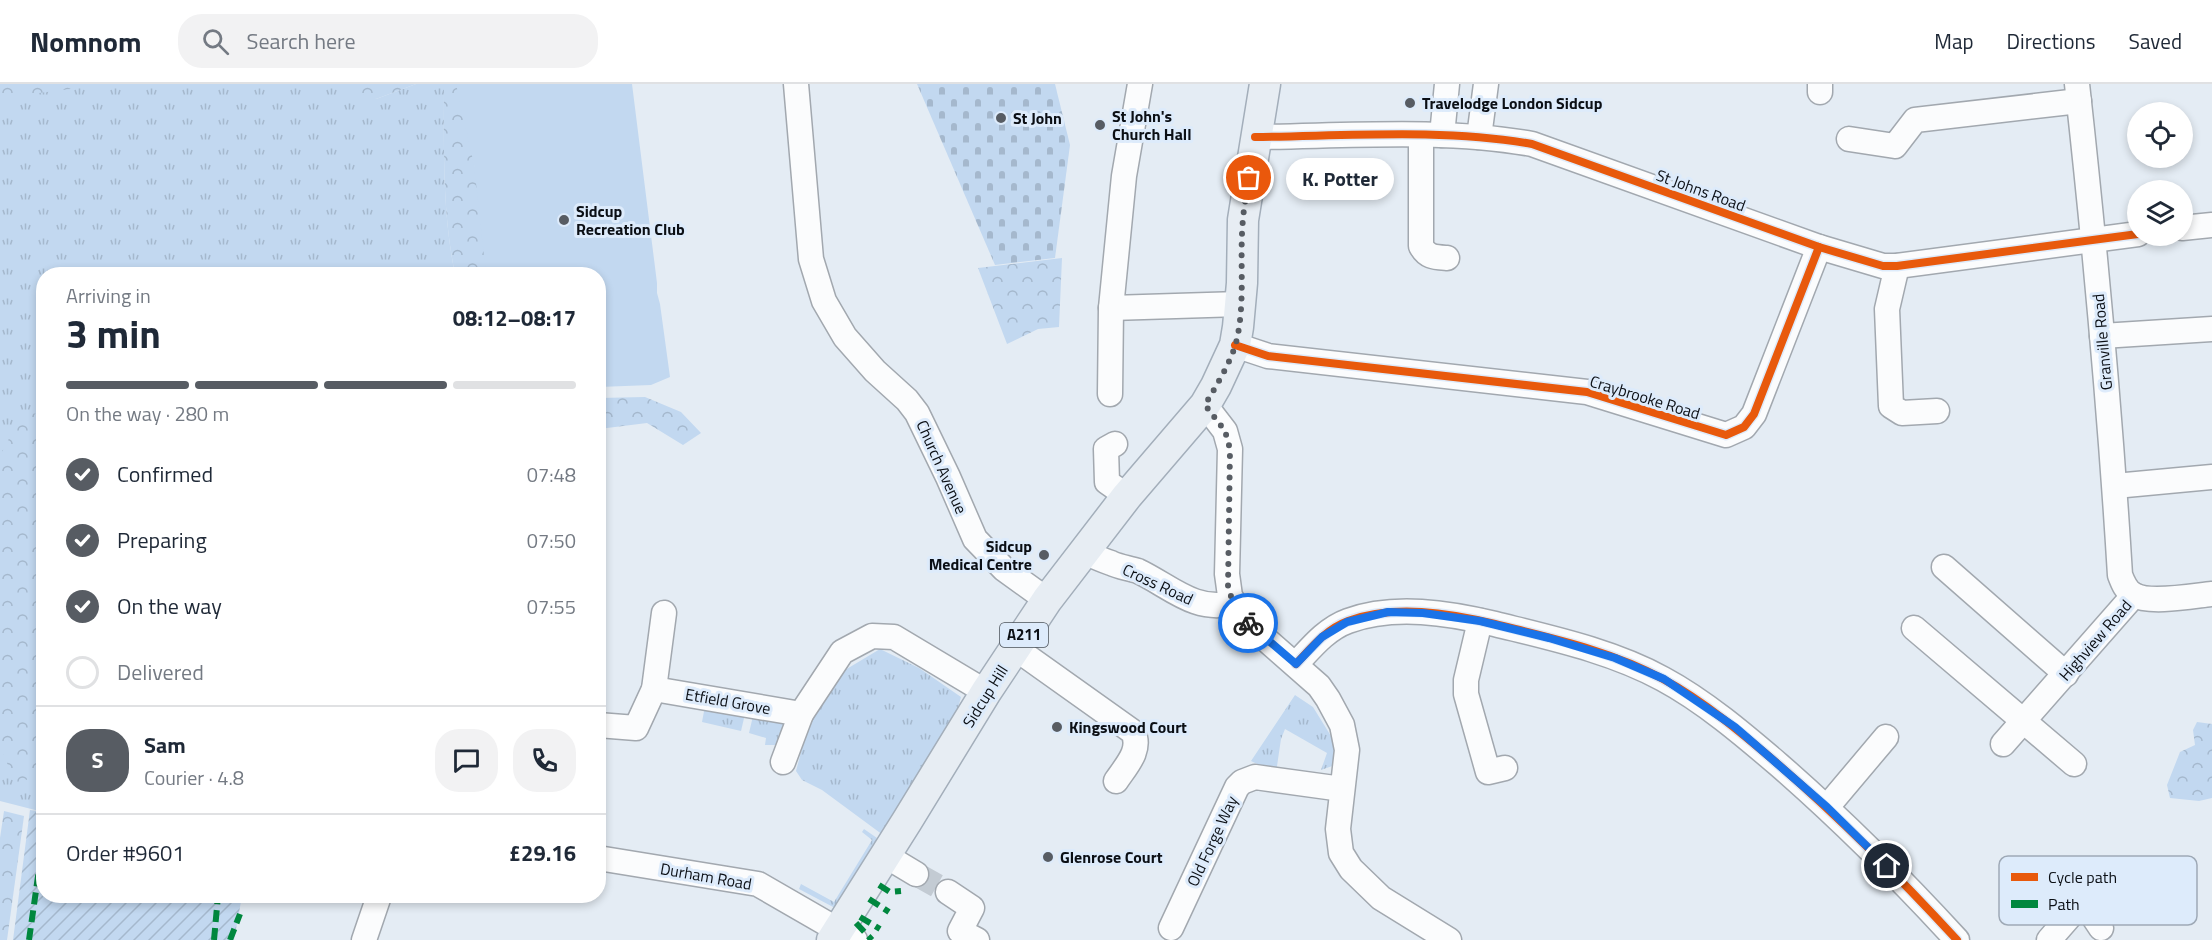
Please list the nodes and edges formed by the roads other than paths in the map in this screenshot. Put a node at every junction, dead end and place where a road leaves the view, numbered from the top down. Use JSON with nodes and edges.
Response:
{"nodes":[{"id":1,"x":796,"y":84,"type":"edge"},
{"id":2,"x":1140,"y":84,"type":"edge"},
{"id":3,"x":1265,"y":84,"type":"edge"},
{"id":4,"x":1447,"y":84,"type":"edge"},
{"id":5,"x":1486,"y":84,"type":"edge"},
{"id":6,"x":2078,"y":93,"type":"edge"},
{"id":7,"x":1431,"y":135,"type":"junction"},
{"id":8,"x":1479,"y":136,"type":"junction"},
{"id":9,"x":1254,"y":137,"type":"junction"},
{"id":10,"x":1849,"y":139,"type":"dead end"},
{"id":11,"x":2212,"y":225,"type":"edge"},
{"id":12,"x":2193,"y":227,"type":"edge"},
{"id":13,"x":2127,"y":235,"type":"edge"},
{"id":14,"x":2093,"y":239,"type":"junction"},
{"id":15,"x":1819,"y":247,"type":"junction"},
{"id":16,"x":1446,"y":258,"type":"dead end"},
{"id":17,"x":1897,"y":266,"type":"junction"},
{"id":18,"x":1240,"y":304,"type":"junction"},
{"id":19,"x":1111,"y":308,"type":"junction"},
{"id":20,"x":2212,"y":328,"type":"edge"},
{"id":21,"x":2102,"y":336,"type":"junction"},
{"id":22,"x":1235,"y":345,"type":"junction"},
{"id":23,"x":1110,"y":394,"type":"dead end"},
{"id":24,"x":1205,"y":405,"type":"junction"},
{"id":25,"x":1937,"y":411,"type":"dead end"},
{"id":26,"x":1115,"y":444,"type":"dead end"},
{"id":27,"x":2212,"y":477,"type":"edge"},
{"id":28,"x":2115,"y":486,"type":"junction"},
{"id":29,"x":1127,"y":496,"type":"junction"},
{"id":30,"x":1085,"y":552,"type":"junction"},
{"id":31,"x":1944,"y":567,"type":"dead end"},
{"id":32,"x":2212,"y":594,"type":"edge"},
{"id":33,"x":2134,"y":595,"type":"junction"},
{"id":34,"x":1047,"y":600,"type":"junction"},
{"id":35,"x":1233,"y":603,"type":"junction"},
{"id":36,"x":664,"y":613,"type":"dead end"},
{"id":37,"x":1480,"y":621,"type":"junction"},
{"id":38,"x":1914,"y":628,"type":"dead end"},
{"id":39,"x":1015,"y":648,"type":"junction"},
{"id":40,"x":1296,"y":664,"type":"junction"},
{"id":41,"x":2066,"y":674,"type":"junction"},
{"id":42,"x":654,"y":688,"type":"junction"},
{"id":43,"x":986,"y":692,"type":"junction"},
{"id":44,"x":801,"y":714,"type":"junction"},
{"id":45,"x":2024,"y":721,"type":"junction"},
{"id":46,"x":606,"y":726,"type":"edge"},
{"id":47,"x":1886,"y":737,"type":"dead end"},
{"id":48,"x":2003,"y":744,"type":"dead end"},
{"id":49,"x":783,"y":762,"type":"dead end"},
{"id":50,"x":2074,"y":764,"type":"dead end"},
{"id":51,"x":1505,"y":768,"type":"dead end"},
{"id":52,"x":1116,"y":781,"type":"dead end"},
{"id":53,"x":1342,"y":789,"type":"junction"},
{"id":54,"x":1827,"y":807,"type":"junction"},
{"id":55,"x":886,"y":856,"type":"junction"},
{"id":56,"x":606,"y":859,"type":"edge"},
{"id":57,"x":916,"y":874,"type":"tunnel mouth"},
{"id":58,"x":948,"y":892,"type":"tunnel mouth"},
{"id":59,"x":377,"y":903,"type":"edge"},
{"id":60,"x":2062,"y":925,"type":"edge"},
{"id":61,"x":2099,"y":925,"type":"edge"},
{"id":62,"x":1171,"y":928,"type":"dead end"},
{"id":63,"x":2101,"y":928,"type":"dead end"},
{"id":64,"x":842,"y":937,"type":"edge"},
{"id":65,"x":364,"y":940,"type":"edge"},
{"id":66,"x":977,"y":940,"type":"edge"},
{"id":67,"x":1449,"y":940,"type":"edge"},
{"id":68,"x":1957,"y":940,"type":"edge"},
{"id":69,"x":2049,"y":940,"type":"edge"}],
"edges":[{"from":1,"to":34,"type":"street","name":"Church Avenue"},
{"from":2,"to":19,"type":"street"},
{"from":3,"to":9,"type":"main road","number":"A211"},
{"from":4,"to":7,"type":"street"},
{"from":5,"to":8,"type":"street"},
{"from":6,"to":10,"type":"street"},
{"from":6,"to":14,"type":"street","name":"Granville Road"},
{"from":7,"to":8,"type":"street","name":"St Johns Road"},
{"from":7,"to":9,"type":"street","name":"St Johns Road"},
{"from":7,"to":16,"type":"street"},
{"from":8,"to":15,"type":"street","name":"St Johns Road"},
{"from":9,"to":18,"type":"main road","number":"A211"},
{"from":11,"to":12,"type":"street"},
{"from":13,"to":14,"type":"street","name":"St Johns Road"},
{"from":14,"to":17,"type":"street","name":"St Johns Road"},
{"from":14,"to":21,"type":"street","name":"Granville Road"},
{"from":15,"to":17,"type":"street","name":"St Johns Road"},
{"from":15,"to":22,"type":"street","name":"Craybrooke Road"},
{"from":17,"to":25,"type":"street"},
{"from":18,"to":19,"type":"street"},
{"from":18,"to":22,"type":"main road","number":"A211"},
{"from":19,"to":23,"type":"street"},
{"from":20,"to":21,"type":"street"},
{"from":21,"to":28,"type":"street","name":"Granville Road"},
{"from":22,"to":24,"type":"main road","name":"Sidcup Hill","number":"A211"},
{"from":24,"to":29,"type":"main road","name":"Sidcup Hill","number":"A211"},
{"from":24,"to":35,"type":"street"},
{"from":26,"to":29,"type":"street"},
{"from":27,"to":28,"type":"street"},
{"from":28,"to":33,"type":"street","name":"Granville Road"},
{"from":29,"to":30,"type":"main road","name":"Sidcup Hill","number":"A211"},
{"from":30,"to":34,"type":"main road","name":"Sidcup Hill","number":"A211"},
{"from":30,"to":35,"type":"street","name":"Cross Road"},
{"from":31,"to":41,"type":"street"},
{"from":32,"to":33,"type":"street","name":"Highview Road"},
{"from":33,"to":41,"type":"street","name":"Highview Road"},
{"from":34,"to":39,"type":"main road","name":"Sidcup Hill","number":"A211"},
{"from":35,"to":40,"type":"street"},
{"from":36,"to":42,"type":"street"},
{"from":37,"to":40,"type":"street"},
{"from":37,"to":51,"type":"street"},
{"from":37,"to":54,"type":"street"},
{"from":38,"to":45,"type":"street"},
{"from":39,"to":43,"type":"main road","name":"Sidcup Hill","number":"A211"},
{"from":39,"to":52,"type":"street"},
{"from":40,"to":53,"type":"street"},
{"from":41,"to":45,"type":"street","name":"Highview Road"},
{"from":42,"to":44,"type":"street","name":"Etfield Grove"},
{"from":42,"to":46,"type":"street"},
{"from":43,"to":44,"type":"street"},
{"from":43,"to":55,"type":"main road","name":"Sidcup Hill","number":"A211"},
{"from":44,"to":49,"type":"street"},
{"from":45,"to":48,"type":"street","name":"Highview Road"},
{"from":45,"to":50,"type":"street"},
{"from":47,"to":54,"type":"street"},
{"from":53,"to":62,"type":"street","name":"Old Forge Way"},
{"from":53,"to":67,"type":"street"},
{"from":54,"to":68,"type":"street"},
{"from":55,"to":57,"type":"street"},
{"from":55,"to":64,"type":"main road","name":"Sidcup Hill","number":"A211"},
{"from":56,"to":64,"type":"street","name":"Durham Road"},
{"from":58,"to":66,"type":"street"},
{"from":59,"to":65,"type":"street"},
{"from":60,"to":69,"type":"street"},
{"from":61,"to":63,"type":"street"}]}
